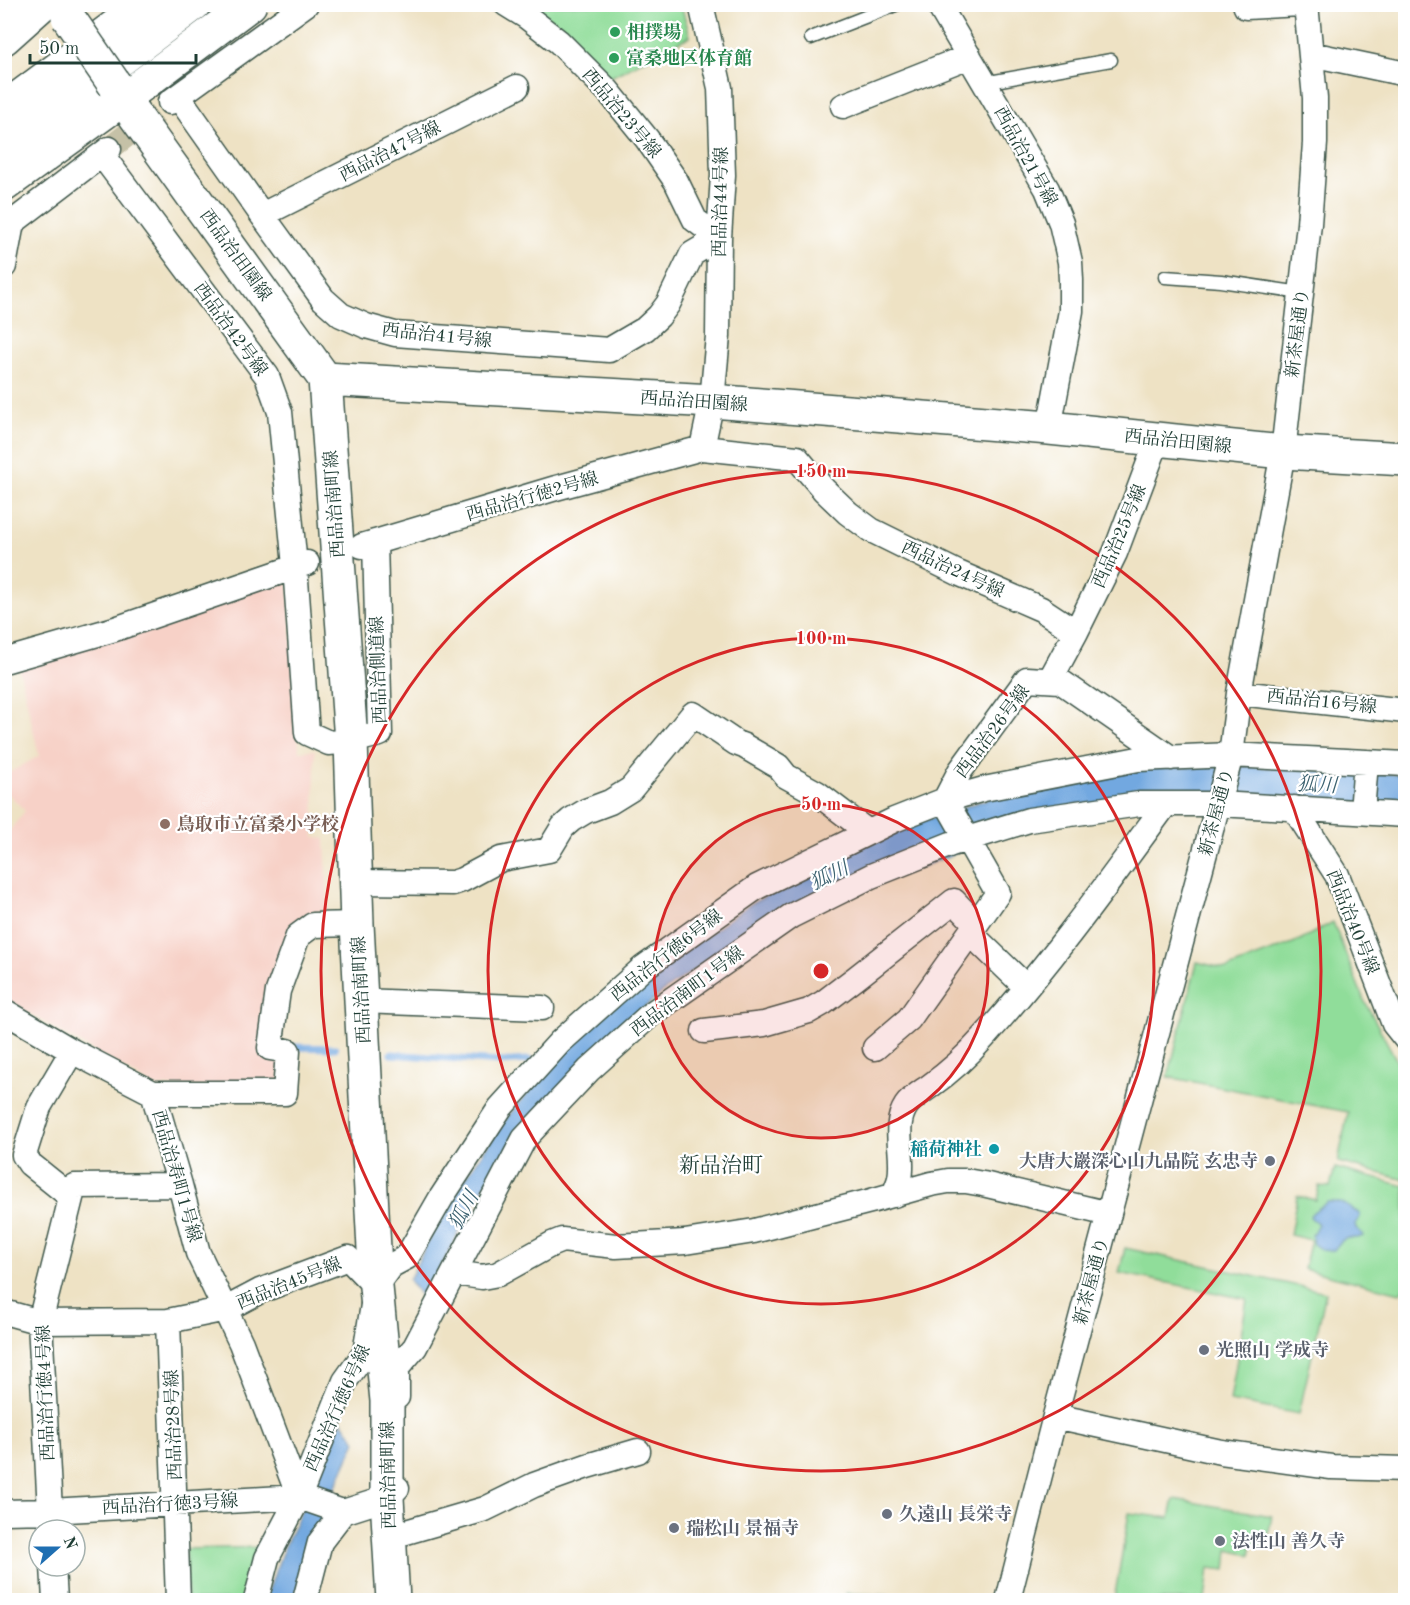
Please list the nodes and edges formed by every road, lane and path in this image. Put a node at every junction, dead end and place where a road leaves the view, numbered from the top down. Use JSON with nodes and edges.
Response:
{"nodes":[{"id":1,"x":145,"y":4,"type":"edge"},
{"id":2,"x":194,"y":4,"type":"edge"},
{"id":3,"x":250,"y":4,"type":"edge"},
{"id":4,"x":306,"y":4,"type":"edge"},
{"id":5,"x":506,"y":4,"type":"edge"},
{"id":6,"x":701,"y":4,"type":"edge"},
{"id":7,"x":898,"y":4,"type":"edge"},
{"id":8,"x":938,"y":4,"type":"edge"},
{"id":9,"x":1245,"y":4,"type":"edge"},
{"id":10,"x":1301,"y":4,"type":"edge"},
{"id":11,"x":1306,"y":4,"type":"edge"},
{"id":12,"x":57,"y":9,"type":"edge"},
{"id":13,"x":4,"y":38,"type":"edge"},
{"id":14,"x":811,"y":38,"type":"dead end"},
{"id":15,"x":1311,"y":54,"type":"junction"},
{"id":16,"x":969,"y":56,"type":"junction"},
{"id":17,"x":1111,"y":60,"type":"dead end"},
{"id":18,"x":1406,"y":74,"type":"edge"},
{"id":19,"x":984,"y":83,"type":"junction"},
{"id":20,"x":517,"y":87,"type":"dead end"},
{"id":21,"x":119,"y":92,"type":"junction"},
{"id":22,"x":843,"y":106,"type":"dead end"},
{"id":23,"x":4,"y":109,"type":"edge"},
{"id":24,"x":4,"y":147,"type":"edge"},
{"id":25,"x":4,"y":185,"type":"edge"},
{"id":26,"x":262,"y":215,"type":"junction"},
{"id":27,"x":8,"y":226,"type":"edge"},
{"id":28,"x":719,"y":238,"type":"junction"},
{"id":29,"x":4,"y":266,"type":"edge"},
{"id":30,"x":1165,"y":277,"type":"dead end"},
{"id":31,"x":1301,"y":293,"type":"junction"},
{"id":32,"x":325,"y":379,"type":"junction"},
{"id":33,"x":712,"y":401,"type":"junction"},
{"id":34,"x":1049,"y":428,"type":"junction"},
{"id":35,"x":1158,"y":439,"type":"junction"},
{"id":36,"x":702,"y":448,"type":"junction"},
{"id":37,"x":1283,"y":452,"type":"junction"},
{"id":38,"x":1406,"y":459,"type":"edge"},
{"id":39,"x":368,"y":544,"type":"joint"},
{"id":40,"x":301,"y":565,"type":"junction"},
{"id":41,"x":1076,"y":632,"type":"junction"},
{"id":42,"x":4,"y":661,"type":"edge"},
{"id":43,"x":1050,"y":680,"type":"junction"},
{"id":44,"x":1239,"y":693,"type":"junction"},
{"id":45,"x":1406,"y":711,"type":"edge"},
{"id":46,"x":351,"y":741,"type":"junction"},
{"id":47,"x":1231,"y":755,"type":"junction"},
{"id":48,"x":1170,"y":758,"type":"junction"},
{"id":49,"x":1366,"y":762,"type":"junction"},
{"id":50,"x":1406,"y":764,"type":"edge"},
{"id":51,"x":947,"y":804,"type":"junction"},
{"id":52,"x":1166,"y":804,"type":"junction"},
{"id":53,"x":1219,"y":804,"type":"junction"},
{"id":54,"x":1294,"y":808,"type":"junction"},
{"id":55,"x":1362,"y":812,"type":"junction"},
{"id":56,"x":1406,"y":815,"type":"edge"},
{"id":57,"x":868,"y":832,"type":"junction"},
{"id":58,"x":964,"y":836,"type":"junction"},
{"id":59,"x":356,"y":882,"type":"junction"},
{"id":60,"x":357,"y":924,"type":"junction"},
{"id":61,"x":973,"y":928,"type":"junction"},
{"id":62,"x":1026,"y":987,"type":"junction"},
{"id":63,"x":361,"y":1001,"type":"junction"},
{"id":64,"x":542,"y":1008,"type":"dead end"},
{"id":65,"x":4,"y":1011,"type":"edge"},
{"id":66,"x":704,"y":1031,"type":"dead end"},
{"id":67,"x":1406,"y":1039,"type":"edge"},
{"id":68,"x":875,"y":1048,"type":"dead end"},
{"id":69,"x":72,"y":1051,"type":"junction"},
{"id":70,"x":153,"y":1093,"type":"junction"},
{"id":71,"x":180,"y":1185,"type":"junction"},
{"id":72,"x":894,"y":1195,"type":"junction"},
{"id":73,"x":71,"y":1197,"type":"junction"},
{"id":74,"x":1109,"y":1214,"type":"junction"},
{"id":75,"x":454,"y":1273,"type":"junction"},
{"id":76,"x":376,"y":1287,"type":"junction"},
{"id":77,"x":226,"y":1309,"type":"junction"},
{"id":78,"x":4,"y":1312,"type":"edge"},
{"id":79,"x":168,"y":1321,"type":"junction"},
{"id":80,"x":40,"y":1322,"type":"junction"},
{"id":81,"x":1055,"y":1416,"type":"junction"},
{"id":82,"x":638,"y":1451,"type":"dead end"},
{"id":83,"x":1406,"y":1469,"type":"edge"},
{"id":84,"x":302,"y":1498,"type":"junction"},
{"id":85,"x":387,"y":1498,"type":"junction"},
{"id":86,"x":176,"y":1503,"type":"junction"},
{"id":87,"x":337,"y":1510,"type":"junction"},
{"id":88,"x":4,"y":1512,"type":"edge"},
{"id":89,"x":35,"y":1518,"type":"edge"},
{"id":90,"x":51,"y":1518,"type":"edge"},
{"id":91,"x":72,"y":1518,"type":"edge"},
{"id":92,"x":389,"y":1537,"type":"junction"},
{"id":93,"x":54,"y":1578,"type":"edge"},
{"id":94,"x":55,"y":1600,"type":"edge"},
{"id":95,"x":178,"y":1600,"type":"edge"},
{"id":96,"x":256,"y":1600,"type":"edge"},
{"id":97,"x":305,"y":1600,"type":"edge"},
{"id":98,"x":393,"y":1600,"type":"edge"},
{"id":99,"x":1008,"y":1600,"type":"edge"}],
"edges":[{"from":1,"to":23,"type":"street"},
{"from":2,"to":24,"type":"street"},
{"from":3,"to":21,"type":"street"},
{"from":4,"to":26,"type":"street","name":"西品治41号線"},
{"from":5,"to":28,"type":"street","name":"西品治23号線"},
{"from":6,"to":28,"type":"street","name":"西品治44号線"},
{"from":7,"to":14,"type":"lane"},
{"from":8,"to":16,"type":"street","name":"西品治21号線"},
{"from":9,"to":10,"type":"street"},
{"from":11,"to":15,"type":"street","name":"新茶屋通り"},
{"from":12,"to":13,"type":"street"},
{"from":12,"to":21,"type":"street","name":"西品治田園線","bridge":true},
{"from":15,"to":18,"type":"street"},
{"from":15,"to":31,"type":"street","name":"新茶屋通り"},
{"from":16,"to":19,"type":"street","name":"西品治21号線"},
{"from":16,"to":22,"type":"street"},
{"from":17,"to":19,"type":"lane"},
{"from":19,"to":34,"type":"street","name":"西品治21号線"},
{"from":20,"to":26,"type":"street","name":"西品治47号線"},
{"from":21,"to":25,"type":"street"},
{"from":21,"to":32,"type":"street","name":"西品治田園線"},
{"from":26,"to":28,"type":"street","name":"西品治41号線"},
{"from":27,"to":29,"type":"street"},
{"from":27,"to":40,"type":"street","name":"西品治42号線"},
{"from":28,"to":33,"type":"street","name":"西品治44号線"},
{"from":30,"to":31,"type":"lane"},
{"from":31,"to":37,"type":"street","name":"新茶屋通り"},
{"from":32,"to":33,"type":"street","name":"西品治田園線"},
{"from":32,"to":46,"type":"street","name":"西品治南町線"},
{"from":33,"to":34,"type":"street","name":"西品治田園線"},
{"from":33,"to":36,"type":"street"},
{"from":34,"to":35,"type":"street","name":"西品治田園線"},
{"from":35,"to":37,"type":"street","name":"西品治田園線"},
{"from":35,"to":41,"type":"street","name":"西品治25号線"},
{"from":36,"to":39,"type":"street","name":"西品治行徳2号線"},
{"from":36,"to":41,"type":"street","name":"西品治24号線"},
{"from":37,"to":38,"type":"street","name":"西品治田園線"},
{"from":37,"to":44,"type":"street","name":"新茶屋通り"},
{"from":39,"to":46,"type":"street","name":"西品治側道線"},
{"from":40,"to":42,"type":"street"},
{"from":40,"to":46,"type":"street","name":"西品治側道線"},
{"from":41,"to":43,"type":"street"},
{"from":43,"to":48,"type":"street"},
{"from":43,"to":51,"type":"street","name":"西品治26号線"},
{"from":44,"to":45,"type":"street","name":"西品治16号線"},
{"from":44,"to":47,"type":"street","name":"新茶屋通り"},
{"from":46,"to":59,"type":"street","name":"西品治南町線"},
{"from":47,"to":48,"type":"street","name":"西品治行徳6号線"},
{"from":47,"to":49,"type":"street","name":"西品治行徳6号線"},
{"from":47,"to":53,"type":"street","name":"新茶屋通り"},
{"from":48,"to":51,"type":"street","name":"西品治行徳6号線"},
{"from":49,"to":50,"type":"street","name":"西品治行徳6号線"},
{"from":49,"to":55,"type":"street"},
{"from":51,"to":57,"type":"street","name":"西品治行徳6号線"},
{"from":51,"to":58,"type":"street"},
{"from":52,"to":53,"type":"street","name":"西品治南町1号線"},
{"from":52,"to":58,"type":"street","name":"西品治南町1号線"},
{"from":52,"to":62,"type":"street"},
{"from":53,"to":54,"type":"street","name":"西品治南町1号線"},
{"from":53,"to":74,"type":"street","name":"新茶屋通り"},
{"from":54,"to":55,"type":"street","name":"西品治南町1号線"},
{"from":54,"to":67,"type":"street","name":"西品治40号線"},
{"from":55,"to":56,"type":"street","name":"西品治南町1号線"},
{"from":57,"to":59,"type":"street"},
{"from":57,"to":76,"type":"street","name":"西品治行徳6号線"},
{"from":58,"to":61,"type":"street"},
{"from":58,"to":75,"type":"street","name":"西品治南町1号線"},
{"from":59,"to":60,"type":"street","name":"西品治南町線"},
{"from":60,"to":63,"type":"street","name":"西品治南町線"},
{"from":60,"to":70,"type":"street","name":"西品治寿町1号線"},
{"from":61,"to":62,"type":"street"},
{"from":61,"to":66,"type":"street"},
{"from":61,"to":68,"type":"street"},
{"from":62,"to":72,"type":"street"},
{"from":63,"to":64,"type":"street"},
{"from":63,"to":76,"type":"street","name":"西品治南町線"},
{"from":65,"to":69,"type":"street"},
{"from":69,"to":70,"type":"street"},
{"from":69,"to":73,"type":"street"},
{"from":70,"to":71,"type":"street","name":"西品治寿町1号線"},
{"from":71,"to":73,"type":"street"},
{"from":71,"to":77,"type":"street","name":"西品治寿町1号線"},
{"from":72,"to":74,"type":"street"},
{"from":72,"to":75,"type":"street"},
{"from":73,"to":80,"type":"street","name":"西品治行徳4号線"},
{"from":74,"to":81,"type":"street","name":"新茶屋通り"},
{"from":75,"to":85,"type":"street","name":"西品治南町1号線"},
{"from":76,"to":77,"type":"street","name":"西品治45号線"},
{"from":76,"to":84,"type":"street","name":"西品治行徳6号線"},
{"from":76,"to":85,"type":"street","name":"西品治南町線"},
{"from":77,"to":79,"type":"street"},
{"from":77,"to":84,"type":"street","name":"西品治寿町1号線"},
{"from":78,"to":80,"type":"street"},
{"from":79,"to":80,"type":"street"},
{"from":79,"to":86,"type":"street","name":"西品治28号線"},
{"from":80,"to":90,"type":"street","name":"西品治行徳4号線"},
{"from":81,"to":83,"type":"street"},
{"from":81,"to":99,"type":"street","name":"新茶屋通り"},
{"from":82,"to":92,"type":"street"},
{"from":84,"to":86,"type":"street","name":"西品治行徳3号線"},
{"from":84,"to":87,"type":"street"},
{"from":84,"to":96,"type":"street","name":"西品治行徳6号線"},
{"from":85,"to":87,"type":"street"},
{"from":85,"to":92,"type":"street","name":"西品治南町線"},
{"from":86,"to":91,"type":"street","name":"西品治行徳3号線"},
{"from":86,"to":95,"type":"street","name":"西品治28号線"},
{"from":87,"to":97,"type":"street"},
{"from":88,"to":89,"type":"street","name":"西品治行徳3号線"},
{"from":92,"to":98,"type":"street","name":"西品治南町線"},
{"from":93,"to":94,"type":"street"}]}
